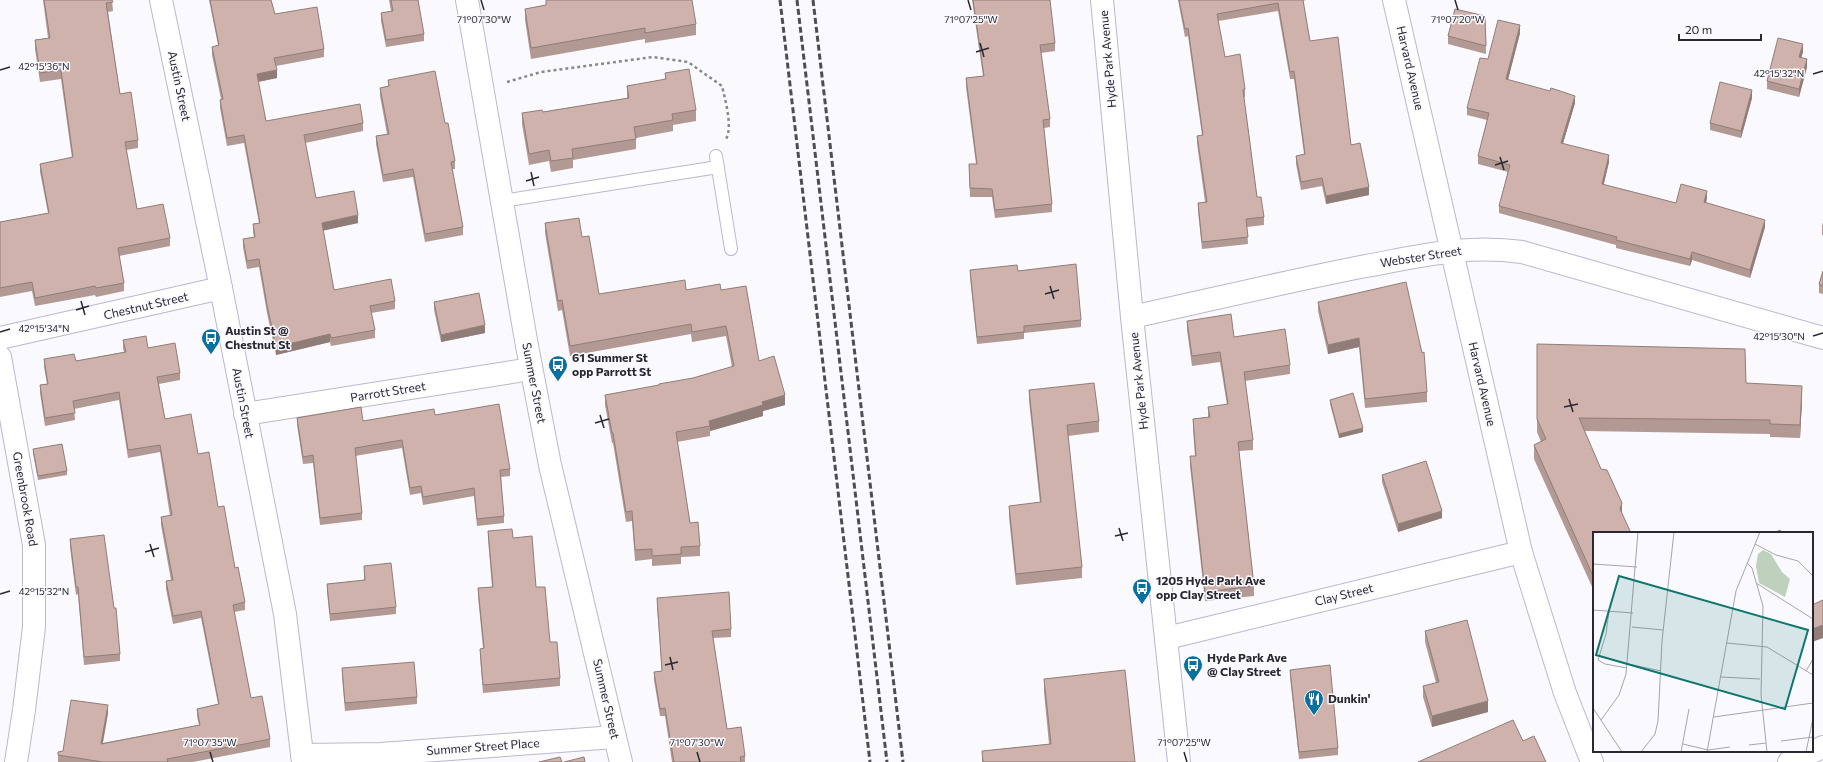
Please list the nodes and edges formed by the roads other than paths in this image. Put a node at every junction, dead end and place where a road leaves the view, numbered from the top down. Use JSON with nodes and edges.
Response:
{"nodes":[{"id":1,"x":161,"y":0,"type":"edge"},
{"id":2,"x":467,"y":0,"type":"edge"},
{"id":3,"x":1102,"y":0,"type":"edge"},
{"id":4,"x":1394,"y":0,"type":"edge"},
{"id":5,"x":502,"y":201,"type":"junction"},
{"id":6,"x":731,"y":249,"type":"dead end"},
{"id":7,"x":1451,"y":250,"type":"junction"},
{"id":8,"x":221,"y":288,"type":"junction"},
{"id":9,"x":1132,"y":317,"type":"junction"},
{"id":10,"x":0,"y":338,"type":"edge"},
{"id":11,"x":1823,"y":338,"type":"edge"},
{"id":12,"x":0,"y":357,"type":"edge"},
{"id":13,"x":531,"y":369,"type":"junction"},
{"id":14,"x":245,"y":414,"type":"junction"},
{"id":15,"x":1521,"y":552,"type":"junction"},
{"id":16,"x":1167,"y":638,"type":"junction"},
{"id":17,"x":615,"y":737,"type":"junction"},
{"id":18,"x":1823,"y":747,"type":"edge"},
{"id":19,"x":1813,"y":751,"type":"edge"},
{"id":20,"x":1812,"y":752,"type":"edge"},
{"id":21,"x":303,"y":759,"type":"edge"},
{"id":22,"x":16,"y":762,"type":"edge"},
{"id":23,"x":621,"y":762,"type":"edge"},
{"id":24,"x":1179,"y":762,"type":"edge"},
{"id":25,"x":1592,"y":762,"type":"edge"},
{"id":26,"x":1789,"y":762,"type":"edge"}],
"edges":[{"from":1,"to":8,"type":"street","name":"Austin Street"},
{"from":2,"to":5,"type":"street","name":"Summer Street"},
{"from":3,"to":9,"type":"street","name":"Hyde Park Avenue"},
{"from":4,"to":7,"type":"street","name":"Harvard Avenue"},
{"from":5,"to":6,"type":"lane"},
{"from":5,"to":13,"type":"street","name":"Summer Street"},
{"from":7,"to":9,"type":"street","name":"Webster Street"},
{"from":7,"to":11,"type":"street","name":"Webster Street"},
{"from":7,"to":15,"type":"street","name":"Harvard Avenue"},
{"from":8,"to":10,"type":"street","name":"Chestnut Street"},
{"from":8,"to":14,"type":"street","name":"Austin Street"},
{"from":9,"to":16,"type":"street","name":"Hyde Park Avenue"},
{"from":12,"to":22,"type":"street","name":"Greenbrook Road"},
{"from":13,"to":14,"type":"street","name":"Parrott Street"},
{"from":13,"to":17,"type":"street","name":"Summer Street"},
{"from":14,"to":21,"type":"street","name":"Austin Street"},
{"from":15,"to":16,"type":"street","name":"Clay Street"},
{"from":15,"to":25,"type":"street","name":"Harvard Avenue"},
{"from":16,"to":24,"type":"street","name":"Hyde Park Avenue"},
{"from":17,"to":21,"type":"street","name":"Summer Street Place"},
{"from":17,"to":23,"type":"street","name":"Summer Street"},
{"from":18,"to":19,"type":"street"},
{"from":20,"to":26,"type":"street"}]}
